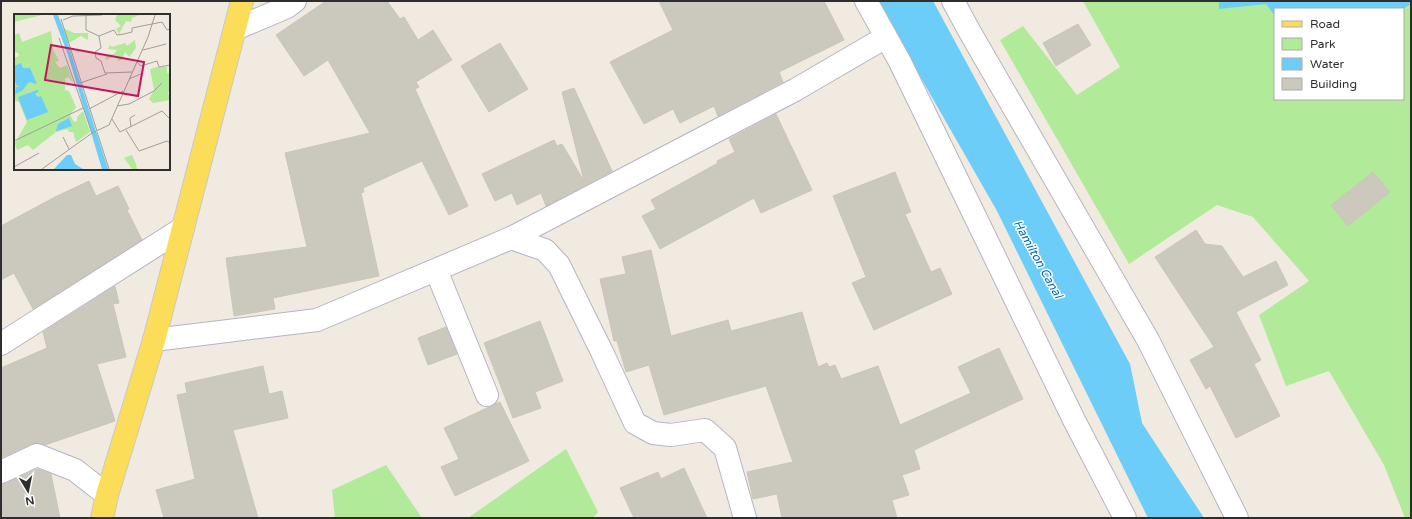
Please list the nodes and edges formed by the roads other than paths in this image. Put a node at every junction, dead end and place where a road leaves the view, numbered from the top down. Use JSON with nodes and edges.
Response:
{"nodes":[{"id":1,"x":242,"y":1,"type":"edge"},
{"id":2,"x":295,"y":1,"type":"edge"},
{"id":3,"x":866,"y":1,"type":"edge"},
{"id":4,"x":953,"y":1,"type":"edge"},
{"id":5,"x":235,"y":29,"type":"junction"},
{"id":6,"x":886,"y":37,"type":"junction"},
{"id":7,"x":183,"y":228,"type":"junction"},
{"id":8,"x":511,"y":238,"type":"junction"},
{"id":9,"x":436,"y":270,"type":"junction"},
{"id":10,"x":154,"y":340,"type":"junction"},
{"id":11,"x":1,"y":344,"type":"edge"},
{"id":12,"x":487,"y":395,"type":"dead end"},
{"id":13,"x":1,"y":472,"type":"edge"},
{"id":14,"x":107,"y":495,"type":"junction"},
{"id":15,"x":102,"y":518,"type":"edge"},
{"id":16,"x":745,"y":518,"type":"edge"},
{"id":17,"x":1125,"y":518,"type":"edge"},
{"id":18,"x":1237,"y":518,"type":"edge"}],
"edges":[{"from":1,"to":5,"type":"main road"},
{"from":2,"to":5,"type":"street"},
{"from":3,"to":6,"type":"street"},
{"from":4,"to":18,"type":"street"},
{"from":5,"to":7,"type":"main road"},
{"from":6,"to":8,"type":"street"},
{"from":6,"to":17,"type":"street"},
{"from":7,"to":10,"type":"main road"},
{"from":7,"to":11,"type":"street"},
{"from":8,"to":9,"type":"street"},
{"from":8,"to":16,"type":"street"},
{"from":9,"to":10,"type":"street"},
{"from":9,"to":12,"type":"street"},
{"from":10,"to":14,"type":"main road"},
{"from":13,"to":14,"type":"street"},
{"from":14,"to":15,"type":"main road"}]}
